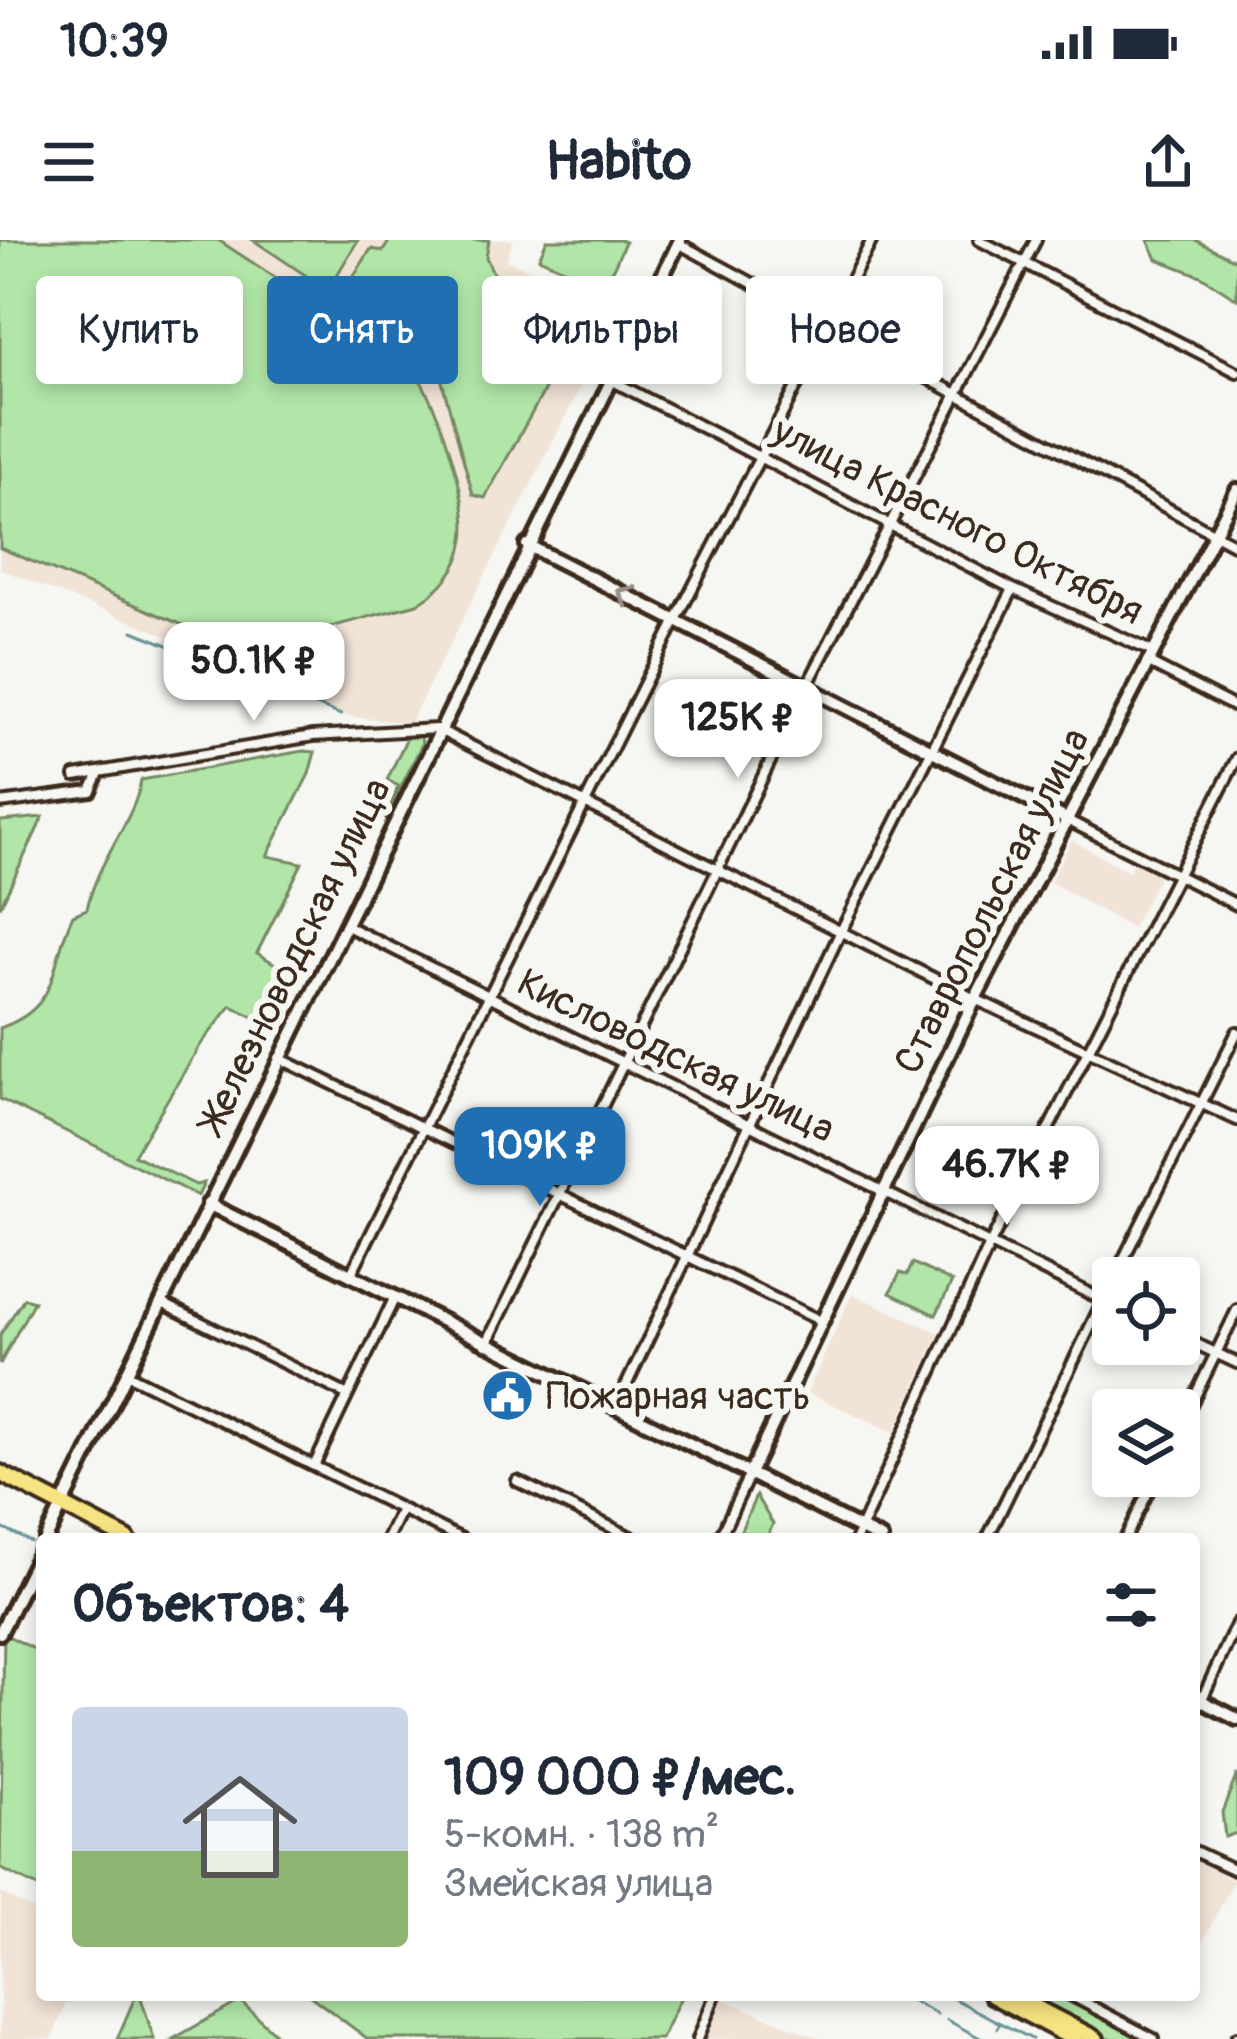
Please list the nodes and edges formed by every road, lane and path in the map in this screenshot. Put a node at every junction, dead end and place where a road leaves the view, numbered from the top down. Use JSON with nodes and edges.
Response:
{"nodes":[{"id":1,"x":872,"y":240,"type":"edge"},
{"id":2,"x":979,"y":240,"type":"edge"},
{"id":3,"x":1036,"y":240,"type":"edge"},
{"id":4,"x":679,"y":241,"type":"edge"},
{"id":5,"x":1024,"y":262,"type":"junction"},
{"id":6,"x":661,"y":276,"type":"edge"},
{"id":7,"x":855,"y":276,"type":"edge"},
{"id":8,"x":746,"y":278,"type":"edge"},
{"id":9,"x":1237,"y":372,"type":"edge"},
{"id":10,"x":607,"y":384,"type":"edge"},
{"id":11,"x":617,"y":384,"type":"edge"},
{"id":12,"x":799,"y":384,"type":"edge"},
{"id":13,"x":939,"y":384,"type":"edge"},
{"id":14,"x":958,"y":394,"type":"junction"},
{"id":15,"x":759,"y":455,"type":"junction"},
{"id":16,"x":1237,"y":490,"type":"edge"},
{"id":17,"x":889,"y":524,"type":"junction"},
{"id":18,"x":1214,"y":533,"type":"junction"},
{"id":19,"x":527,"y":545,"type":"junction"},
{"id":20,"x":1237,"y":546,"type":"edge"},
{"id":21,"x":1013,"y":590,"type":"junction"},
{"id":22,"x":676,"y":620,"type":"junction"},
{"id":23,"x":1148,"y":656,"type":"junction"},
{"id":24,"x":806,"y":688,"type":"junction"},
{"id":25,"x":1237,"y":708,"type":"edge"},
{"id":26,"x":437,"y":729,"type":"junction"},
{"id":27,"x":934,"y":751,"type":"junction"},
{"id":28,"x":1237,"y":758,"type":"edge"},
{"id":29,"x":100,"y":772,"type":"junction"},
{"id":30,"x":75,"y":776,"type":"dead end"},
{"id":31,"x":586,"y":801,"type":"junction"},
{"id":32,"x":0,"y":803,"type":"edge"},
{"id":33,"x":1066,"y":819,"type":"junction"},
{"id":34,"x":719,"y":871,"type":"junction"},
{"id":35,"x":1178,"y":875,"type":"junction"},
{"id":36,"x":1237,"y":905,"type":"edge"},
{"id":37,"x":343,"y":924,"type":"junction"},
{"id":38,"x":841,"y":931,"type":"junction"},
{"id":39,"x":488,"y":997,"type":"junction"},
{"id":40,"x":975,"y":998,"type":"junction"},
{"id":41,"x":1237,"y":1032,"type":"edge"},
{"id":42,"x":1086,"y":1049,"type":"junction"},
{"id":43,"x":278,"y":1057,"type":"junction"},
{"id":44,"x":622,"y":1061,"type":"junction"},
{"id":45,"x":1202,"y":1102,"type":"junction"},
{"id":46,"x":1237,"y":1120,"type":"edge"},
{"id":47,"x":749,"y":1125,"type":"junction"},
{"id":48,"x":422,"y":1126,"type":"junction"},
{"id":49,"x":881,"y":1191,"type":"junction"},
{"id":50,"x":558,"y":1194,"type":"junction"},
{"id":51,"x":208,"y":1204,"type":"junction"},
{"id":52,"x":990,"y":1244,"type":"junction"},
{"id":53,"x":687,"y":1257,"type":"junction"},
{"id":54,"x":1125,"y":1257,"type":"edge"},
{"id":55,"x":350,"y":1278,"type":"junction"},
{"id":56,"x":1092,"y":1295,"type":"edge"},
{"id":57,"x":394,"y":1299,"type":"junction"},
{"id":58,"x":160,"y":1303,"type":"junction"},
{"id":59,"x":1237,"y":1310,"type":"edge"},
{"id":60,"x":820,"y":1321,"type":"junction"},
{"id":61,"x":1092,"y":1334,"type":"edge"},
{"id":62,"x":485,"y":1345,"type":"junction"},
{"id":63,"x":1200,"y":1346,"type":"edge"},
{"id":64,"x":1216,"y":1353,"type":"junction"},
{"id":65,"x":1237,"y":1363,"type":"edge"},
{"id":66,"x":125,"y":1373,"type":"junction"},
{"id":67,"x":1198,"y":1389,"type":"edge"},
{"id":68,"x":348,"y":1395,"type":"junction"},
{"id":69,"x":616,"y":1407,"type":"junction"},
{"id":70,"x":314,"y":1466,"type":"junction"},
{"id":71,"x":751,"y":1471,"type":"junction"},
{"id":72,"x":0,"y":1473,"type":"edge"},
{"id":73,"x":517,"y":1481,"type":"dead end"},
{"id":74,"x":0,"y":1482,"type":"edge"},
{"id":75,"x":1146,"y":1497,"type":"edge"},
{"id":76,"x":62,"y":1509,"type":"junction"},
{"id":77,"x":401,"y":1509,"type":"junction"},
{"id":78,"x":49,"y":1533,"type":"edge"},
{"id":79,"x":98,"y":1533,"type":"edge"},
{"id":80,"x":114,"y":1533,"type":"edge"},
{"id":81,"x":389,"y":1533,"type":"edge"},
{"id":82,"x":450,"y":1533,"type":"edge"},
{"id":83,"x":623,"y":1533,"type":"edge"},
{"id":84,"x":722,"y":1533,"type":"edge"},
{"id":85,"x":856,"y":1533,"type":"edge"},
{"id":86,"x":858,"y":1533,"type":"edge"},
{"id":87,"x":990,"y":1533,"type":"edge"},
{"id":88,"x":1128,"y":1533,"type":"edge"},
{"id":89,"x":36,"y":1560,"type":"edge"},
{"id":90,"x":1237,"y":1623,"type":"edge"},
{"id":91,"x":0,"y":1634,"type":"edge"},
{"id":92,"x":1200,"y":1695,"type":"edge"},
{"id":93,"x":1200,"y":1700,"type":"edge"},
{"id":94,"x":1237,"y":1718,"type":"edge"},
{"id":95,"x":1200,"y":1854,"type":"edge"},
{"id":96,"x":1237,"y":1871,"type":"edge"},
{"id":97,"x":713,"y":2001,"type":"edge"},
{"id":98,"x":1004,"y":2001,"type":"edge"},
{"id":99,"x":1023,"y":2001,"type":"edge"},
{"id":100,"x":1081,"y":2001,"type":"edge"},
{"id":101,"x":698,"y":2039,"type":"edge"},
{"id":102,"x":1070,"y":2039,"type":"edge"},
{"id":103,"x":1096,"y":2039,"type":"edge"},
{"id":104,"x":1154,"y":2039,"type":"edge"}],
"edges":[{"from":1,"to":7,"type":"street"},
{"from":2,"to":5,"type":"street"},
{"from":3,"to":5,"type":"street"},
{"from":4,"to":6,"type":"main road","name":"Железноводская улица"},
{"from":4,"to":8,"type":"street"},
{"from":5,"to":9,"type":"street"},
{"from":5,"to":14,"type":"street"},
{"from":10,"to":19,"type":"main road","name":"Железноводская улица"},
{"from":11,"to":15,"type":"street","name":"улица Красного Октября"},
{"from":12,"to":15,"type":"street"},
{"from":13,"to":14,"type":"street"},
{"from":14,"to":17,"type":"street"},
{"from":14,"to":18,"type":"street"},
{"from":15,"to":17,"type":"street","name":"улица Красного Октября"},
{"from":15,"to":22,"type":"street"},
{"from":16,"to":18,"type":"main road","name":"Ставропольская улица"},
{"from":17,"to":21,"type":"street","name":"улица Красного Октября"},
{"from":17,"to":24,"type":"street"},
{"from":18,"to":20,"type":"street"},
{"from":18,"to":23,"type":"main road","name":"Ставропольская улица"},
{"from":22,"to":19,"type":"main road","one_way":true},
{"from":19,"to":26,"type":"main road","name":"Железноводская улица"},
{"from":21,"to":23,"type":"street","name":"улица Красного Октября"},
{"from":21,"to":27,"type":"street"},
{"from":22,"to":24,"type":"main road"},
{"from":22,"to":31,"type":"street"},
{"from":23,"to":25,"type":"street","name":"улица Красного Октября"},
{"from":23,"to":33,"type":"main road","name":"Ставропольская улица"},
{"from":24,"to":27,"type":"main road"},
{"from":24,"to":34,"type":"street"},
{"from":26,"to":29,"type":"street"},
{"from":26,"to":31,"type":"street"},
{"from":26,"to":37,"type":"main road","name":"Железноводская улица"},
{"from":27,"to":33,"type":"main road"},
{"from":27,"to":38,"type":"street"},
{"from":28,"to":35,"type":"street"},
{"from":29,"to":30,"type":"street"},
{"from":29,"to":32,"type":"street"},
{"from":31,"to":34,"type":"street"},
{"from":31,"to":39,"type":"street"},
{"from":33,"to":35,"type":"street"},
{"from":33,"to":40,"type":"main road","name":"Ставропольская улица"},
{"from":34,"to":38,"type":"street"},
{"from":34,"to":44,"type":"street"},
{"from":35,"to":36,"type":"street"},
{"from":35,"to":42,"type":"street"},
{"from":37,"to":39,"type":"street","name":"Кисловодская улица"},
{"from":37,"to":43,"type":"main road","name":"Железноводская улица"},
{"from":38,"to":40,"type":"street"},
{"from":38,"to":47,"type":"street"},
{"from":39,"to":44,"type":"street","name":"Кисловодская улица"},
{"from":39,"to":48,"type":"street"},
{"from":40,"to":42,"type":"street"},
{"from":40,"to":49,"type":"main road","name":"Ставропольская улица"},
{"from":41,"to":45,"type":"street"},
{"from":42,"to":45,"type":"street"},
{"from":42,"to":52,"type":"street"},
{"from":43,"to":48,"type":"street"},
{"from":43,"to":51,"type":"main road","name":"Железноводская улица"},
{"from":44,"to":47,"type":"street","name":"Кисловодская улица"},
{"from":44,"to":50,"type":"street"},
{"from":45,"to":46,"type":"street"},
{"from":45,"to":54,"type":"street"},
{"from":47,"to":49,"type":"street","name":"Кисловодская улица"},
{"from":47,"to":53,"type":"street"},
{"from":48,"to":50,"type":"street"},
{"from":48,"to":55,"type":"street"},
{"from":49,"to":52,"type":"street","name":"Кисловодская улица"},
{"from":49,"to":60,"type":"main road","name":"Ставропольская улица"},
{"from":50,"to":53,"type":"street"},
{"from":50,"to":62,"type":"street"},
{"from":51,"to":55,"type":"main road"},
{"from":51,"to":58,"type":"main road","name":"Железноводская улица"},
{"from":52,"to":56,"type":"street","name":"Кисловодская улица"},
{"from":52,"to":86,"type":"street"},
{"from":53,"to":60,"type":"street"},
{"from":53,"to":69,"type":"street"},
{"from":55,"to":57,"type":"main road"},
{"from":57,"to":62,"type":"main road"},
{"from":57,"to":68,"type":"street"},
{"from":58,"to":66,"type":"main road","name":"Железноводская улица"},
{"from":58,"to":68,"type":"street"},
{"from":59,"to":64,"type":"street"},
{"from":60,"to":71,"type":"main road","name":"Ставропольская улица"},
{"from":61,"to":87,"type":"street"},
{"from":62,"to":69,"type":"main road"},
{"from":63,"to":64,"type":"street"},
{"from":64,"to":65,"type":"street"},
{"from":64,"to":67,"type":"street"},
{"from":66,"to":70,"type":"street"},
{"from":66,"to":76,"type":"main road","name":"Железноводская улица"},
{"from":68,"to":70,"type":"street"},
{"from":69,"to":71,"type":"main road"},
{"from":70,"to":77,"type":"street"},
{"from":71,"to":84,"type":"street","name":"Ставропольская улица"},
{"from":71,"to":85,"type":"main road"},
{"from":72,"to":76,"type":"highway"},
{"from":73,"to":83,"type":"street"},
{"from":74,"to":76,"type":"highway"},
{"from":75,"to":88,"type":"street"},
{"from":76,"to":78,"type":"main road","name":"Железноводская улица"},
{"from":76,"to":79,"type":"highway"},
{"from":76,"to":80,"type":"highway"},
{"from":77,"to":81,"type":"street"},
{"from":77,"to":82,"type":"street"},
{"from":89,"to":91,"type":"main road"},
{"from":90,"to":92,"type":"street"},
{"from":93,"to":94,"type":"main road"},
{"from":95,"to":96,"type":"street"},
{"from":97,"to":101,"type":"street"},
{"from":98,"to":102,"type":"highway"},
{"from":99,"to":103,"type":"highway"},
{"from":100,"to":104,"type":"street"}]}
